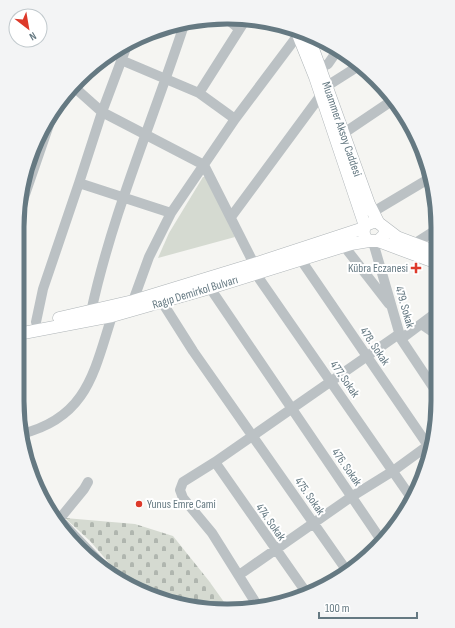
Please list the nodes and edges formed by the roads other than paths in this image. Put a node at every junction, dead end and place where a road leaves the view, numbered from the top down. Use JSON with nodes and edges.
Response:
{"nodes":[{"id":1,"x":233,"y":24,"type":"edge"},
{"id":2,"x":241,"y":24,"type":"edge"},
{"id":3,"x":238,"y":28,"type":"junction"},
{"id":4,"x":183,"y":29,"type":"edge"},
{"id":5,"x":299,"y":37,"type":"edge"},
{"id":6,"x":303,"y":38,"type":"edge"},
{"id":7,"x":124,"y":52,"type":"edge"},
{"id":8,"x":335,"y":54,"type":"edge"},
{"id":9,"x":121,"y":60,"type":"junction"},
{"id":10,"x":316,"y":69,"type":"junction"},
{"id":11,"x":354,"y":69,"type":"edge"},
{"id":12,"x":167,"y":79,"type":"junction"},
{"id":13,"x":324,"y":90,"type":"junction"},
{"id":14,"x":77,"y":91,"type":"edge"},
{"id":15,"x":199,"y":93,"type":"junction"},
{"id":16,"x":388,"y":103,"type":"edge"},
{"id":17,"x":102,"y":112,"type":"junction"},
{"id":18,"x":235,"y":119,"type":"junction"},
{"id":19,"x":344,"y":133,"type":"junction"},
{"id":20,"x":145,"y":134,"type":"junction"},
{"id":21,"x":44,"y":139,"type":"edge"},
{"id":22,"x":204,"y":165,"type":"junction"},
{"id":23,"x":30,"y":181,"type":"edge"},
{"id":24,"x":426,"y":182,"type":"edge"},
{"id":25,"x":80,"y":183,"type":"junction"},
{"id":26,"x":123,"y":197,"type":"junction"},
{"id":27,"x":171,"y":213,"type":"junction"},
{"id":28,"x":231,"y":217,"type":"junction"},
{"id":29,"x":378,"y":220,"type":"junction"},
{"id":30,"x":365,"y":227,"type":"junction"},
{"id":31,"x":431,"y":233,"type":"edge"},
{"id":32,"x":373,"y":242,"type":"junction"},
{"id":33,"x":414,"y":244,"type":"junction"},
{"id":34,"x":344,"y":246,"type":"junction"},
{"id":35,"x":431,"y":250,"type":"edge"},
{"id":36,"x":301,"y":260,"type":"junction"},
{"id":37,"x":431,"y":261,"type":"edge"},
{"id":38,"x":255,"y":269,"type":"junction"},
{"id":39,"x":210,"y":288,"type":"junction"},
{"id":40,"x":133,"y":301,"type":"junction"},
{"id":41,"x":162,"y":302,"type":"junction"},
{"id":42,"x":392,"y":309,"type":"junction"},
{"id":43,"x":90,"y":312,"type":"junction"},
{"id":44,"x":112,"y":316,"type":"junction"},
{"id":45,"x":431,"y":316,"type":"edge"},
{"id":46,"x":36,"y":322,"type":"junction"},
{"id":47,"x":421,"y":324,"type":"junction"},
{"id":48,"x":24,"y":325,"type":"edge"},
{"id":49,"x":431,"y":331,"type":"edge"},
{"id":50,"x":24,"y":333,"type":"edge"},
{"id":51,"x":400,"y":337,"type":"junction"},
{"id":52,"x":367,"y":358,"type":"junction"},
{"id":53,"x":332,"y":382,"type":"junction"},
{"id":54,"x":431,"y":384,"type":"edge"},
{"id":55,"x":291,"y":410,"type":"junction"},
{"id":56,"x":27,"y":432,"type":"edge"},
{"id":57,"x":253,"y":436,"type":"junction"},
{"id":58,"x":427,"y":442,"type":"edge"},
{"id":59,"x":425,"y":448,"type":"edge"},
{"id":60,"x":215,"y":462,"type":"junction"},
{"id":61,"x":393,"y":471,"type":"junction"},
{"id":62,"x":88,"y":482,"type":"dead end"},
{"id":63,"x":408,"y":494,"type":"edge"},
{"id":64,"x":351,"y":497,"type":"junction"},
{"id":65,"x":60,"y":517,"type":"edge"},
{"id":66,"x":314,"y":523,"type":"junction"},
{"id":67,"x":379,"y":536,"type":"edge"},
{"id":68,"x":275,"y":549,"type":"junction"},
{"id":69,"x":344,"y":567,"type":"edge"},
{"id":70,"x":239,"y":576,"type":"junction"},
{"id":71,"x":304,"y":589,"type":"edge"},
{"id":72,"x":255,"y":602,"type":"edge"}],
"edges":[{"from":1,"to":3,"type":"street"},
{"from":2,"to":3,"type":"street"},
{"from":3,"to":15,"type":"street"},
{"from":4,"to":12,"type":"street"},
{"from":5,"to":18,"type":"street"},
{"from":6,"to":10,"type":"main road"},
{"from":7,"to":9,"type":"street"},
{"from":8,"to":10,"type":"street"},
{"from":9,"to":12,"type":"street"},
{"from":9,"to":17,"type":"street"},
{"from":10,"to":13,"type":"main road"},
{"from":11,"to":13,"type":"street"},
{"from":12,"to":15,"type":"street"},
{"from":12,"to":20,"type":"street"},
{"from":13,"to":19,"type":"main road","name":"Muammer Aksoy Caddesi"},
{"from":13,"to":28,"type":"street"},
{"from":13,"to":30,"type":"main road"},
{"from":14,"to":17,"type":"street"},
{"from":15,"to":18,"type":"street"},
{"from":16,"to":19,"type":"street"},
{"from":17,"to":20,"type":"street"},
{"from":17,"to":25,"type":"street"},
{"from":18,"to":22,"type":"street"},
{"from":19,"to":29,"type":"main road","name":"Muammer Aksoy Caddesi"},
{"from":20,"to":22,"type":"street"},
{"from":20,"to":26,"type":"street"},
{"from":21,"to":23,"type":"street"},
{"from":22,"to":27,"type":"street"},
{"from":22,"to":28,"type":"street","name":"477. Sokak"},
{"from":24,"to":29,"type":"street"},
{"from":25,"to":26,"type":"street"},
{"from":25,"to":46,"type":"street"},
{"from":26,"to":27,"type":"street"},
{"from":26,"to":43,"type":"street"},
{"from":27,"to":40,"type":"street"},
{"from":28,"to":38,"type":"street","name":"477. Sokak"},
{"from":29,"to":30,"type":"main road"},
{"from":29,"to":32,"type":"main road"},
{"from":29,"to":33,"type":"main road"},
{"from":30,"to":32,"type":"main road"},
{"from":30,"to":38,"type":"main road","name":"Ragıp Demirkol Bulvarı"},
{"from":31,"to":33,"type":"street"},
{"from":32,"to":34,"type":"main road","name":"Ragıp Demirkol Bulvarı"},
{"from":32,"to":37,"type":"main road"},
{"from":32,"to":42,"type":"street","name":"479. Sokak"},
{"from":33,"to":35,"type":"main road"},
{"from":34,"to":36,"type":"main road","name":"Ragıp Demirkol Bulvarı"},
{"from":34,"to":42,"type":"street"},
{"from":36,"to":38,"type":"main road","name":"Ragıp Demirkol Bulvarı"},
{"from":36,"to":52,"type":"street","name":"478. Sokak"},
{"from":38,"to":39,"type":"main road","name":"Ragıp Demirkol Bulvarı"},
{"from":38,"to":40,"type":"main road","name":"Ragıp Demirkol Bulvarı"},
{"from":38,"to":53,"type":"street","name":"477. Sokak"},
{"from":39,"to":41,"type":"main road","name":"Ragıp Demirkol Bulvarı"},
{"from":39,"to":55,"type":"street","name":"476. Sokak"},
{"from":40,"to":43,"type":"main road","name":"Ragıp Demirkol Bulvarı"},
{"from":41,"to":44,"type":"main road","name":"Ragıp Demirkol Bulvarı"},
{"from":41,"to":57,"type":"street","name":"475. Sokak"},
{"from":42,"to":51,"type":"street","name":"479. Sokak"},
{"from":43,"to":46,"type":"main road","name":"Ragıp Demirkol Bulvarı"},
{"from":44,"to":50,"type":"main road","name":"Ragıp Demirkol Bulvarı"},
{"from":44,"to":56,"type":"street"},
{"from":45,"to":47,"type":"street"},
{"from":46,"to":48,"type":"main road","name":"Ragıp Demirkol Bulvarı"},
{"from":47,"to":49,"type":"street"},
{"from":47,"to":51,"type":"street"},
{"from":51,"to":52,"type":"street"},
{"from":51,"to":54,"type":"street","name":"479. Sokak"},
{"from":52,"to":53,"type":"street"},
{"from":52,"to":58,"type":"street","name":"478. Sokak"},
{"from":53,"to":55,"type":"street"},
{"from":53,"to":61,"type":"street","name":"477. Sokak"},
{"from":55,"to":57,"type":"street"},
{"from":55,"to":64,"type":"street","name":"476. Sokak"},
{"from":57,"to":60,"type":"street"},
{"from":57,"to":66,"type":"street","name":"475. Sokak"},
{"from":59,"to":61,"type":"street"},
{"from":60,"to":68,"type":"street","name":"474. Sokak"},
{"from":60,"to":70,"type":"street"},
{"from":61,"to":63,"type":"street","name":"477. Sokak"},
{"from":61,"to":64,"type":"street"},
{"from":62,"to":65,"type":"street"},
{"from":64,"to":66,"type":"street"},
{"from":64,"to":67,"type":"street","name":"476. Sokak"},
{"from":66,"to":68,"type":"street"},
{"from":66,"to":69,"type":"street","name":"475. Sokak"},
{"from":68,"to":70,"type":"street"},
{"from":68,"to":71,"type":"street","name":"474. Sokak"},
{"from":70,"to":72,"type":"street"}]}
